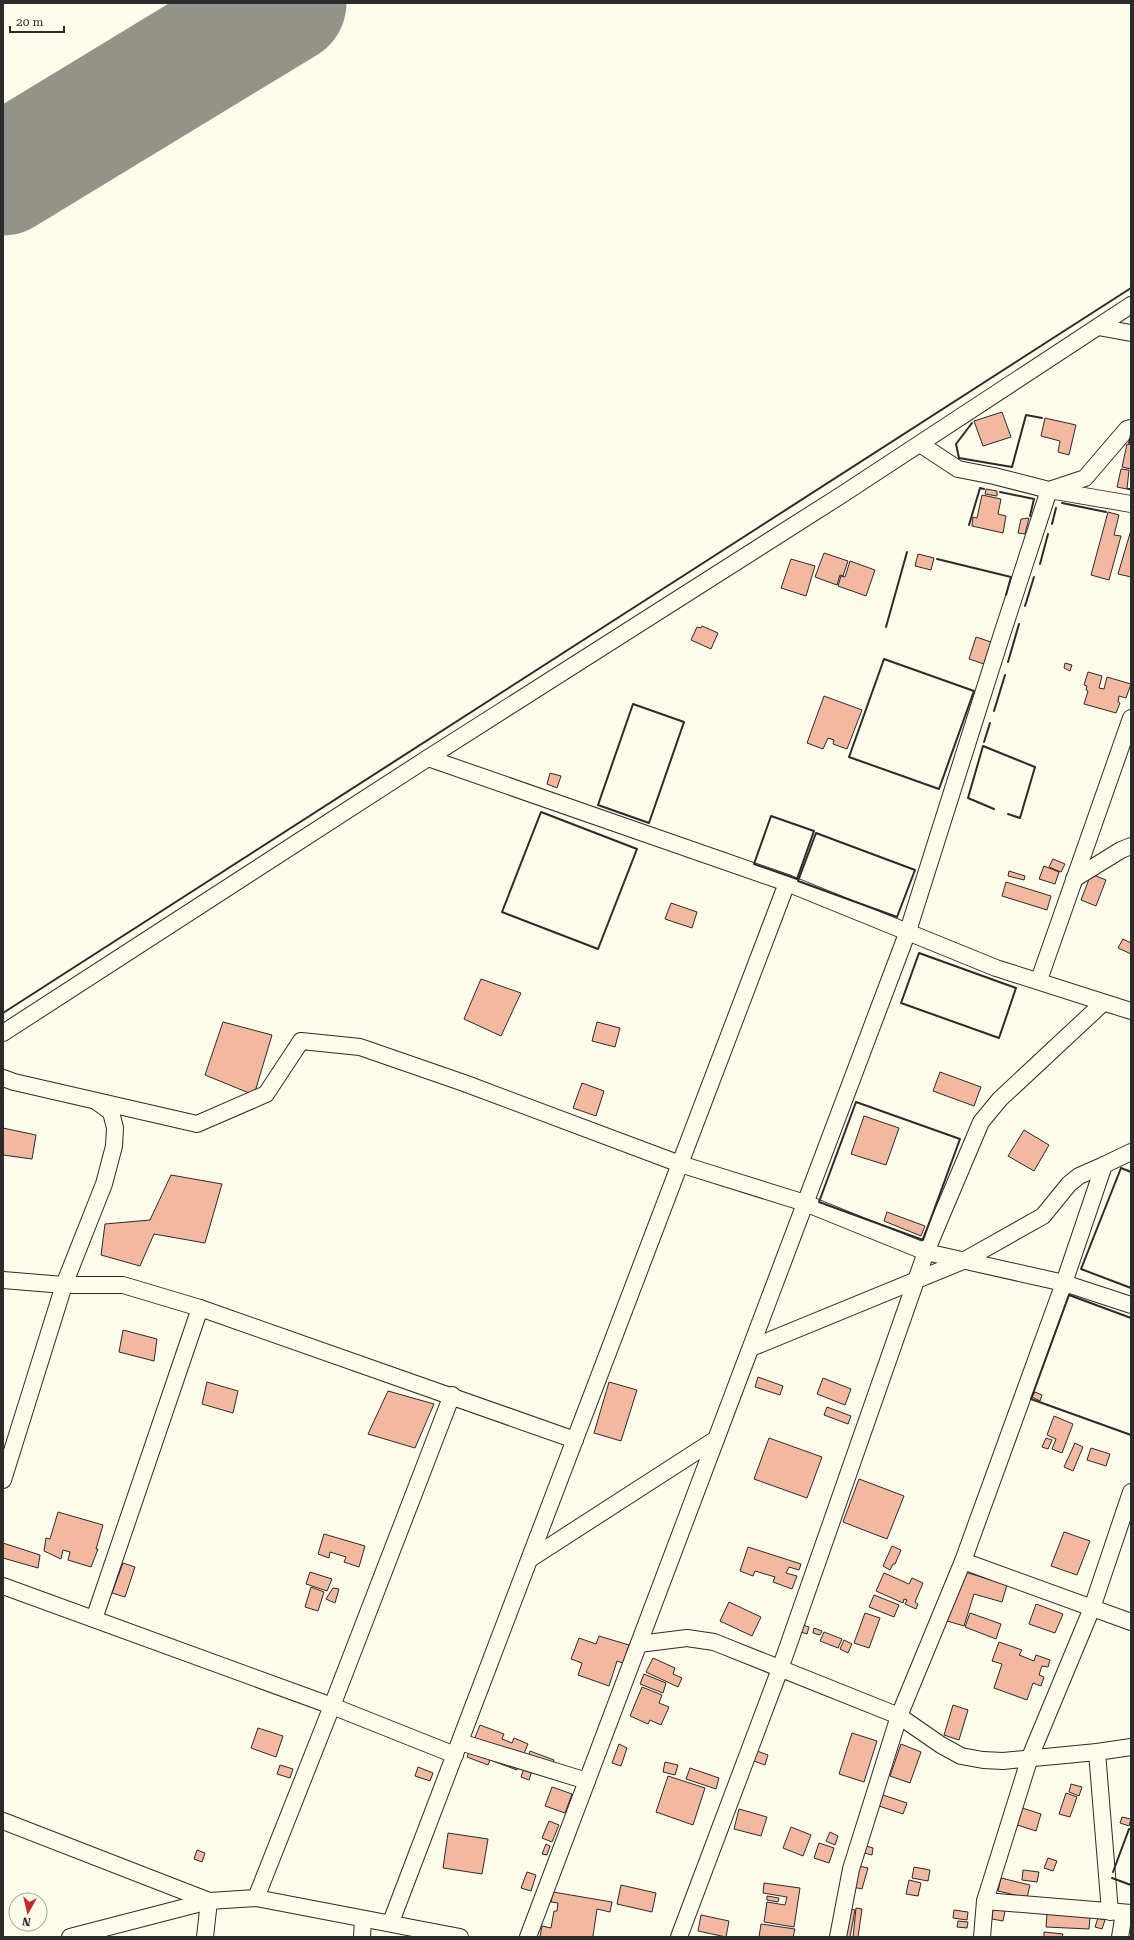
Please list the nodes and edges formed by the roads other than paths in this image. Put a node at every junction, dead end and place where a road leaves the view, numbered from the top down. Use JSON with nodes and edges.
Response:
{"nodes":[{"id":1,"x":1131,"y":305,"type":"edge"},
{"id":2,"x":1098,"y":327,"type":"junction"},
{"id":3,"x":1131,"y":333,"type":"edge"},
{"id":4,"x":1131,"y":428,"type":"edge"},
{"id":5,"x":920,"y":444,"type":"junction"},
{"id":6,"x":1049,"y":490,"type":"junction"},
{"id":7,"x":1131,"y":504,"type":"edge"},
{"id":8,"x":1131,"y":718,"type":"edge"},
{"id":9,"x":428,"y":758,"type":"junction"},
{"id":10,"x":1131,"y":846,"type":"edge"},
{"id":11,"x":1074,"y":879,"type":"junction"},
{"id":12,"x":787,"y":883,"type":"junction"},
{"id":13,"x":908,"y":932,"type":"junction"},
{"id":14,"x":1039,"y":980,"type":"junction"},
{"id":15,"x":1103,"y":1003,"type":"junction"},
{"id":16,"x":1131,"y":1011,"type":"edge"},
{"id":17,"x":3,"y":1033,"type":"edge"},
{"id":18,"x":9,"y":1080,"type":"edge"},
{"id":19,"x":1131,"y":1152,"type":"edge"},
{"id":20,"x":680,"y":1164,"type":"junction"},
{"id":21,"x":1104,"y":1165,"type":"junction"},
{"id":22,"x":805,"y":1203,"type":"junction"},
{"id":23,"x":926,"y":1252,"type":"junction"},
{"id":24,"x":963,"y":1261,"type":"junction"},
{"id":25,"x":3,"y":1280,"type":"edge"},
{"id":26,"x":916,"y":1280,"type":"junction"},
{"id":27,"x":1064,"y":1283,"type":"junction"},
{"id":28,"x":64,"y":1285,"type":"junction"},
{"id":29,"x":1131,"y":1305,"type":"edge"},
{"id":30,"x":200,"y":1308,"type":"junction"},
{"id":31,"x":751,"y":1348,"type":"junction"},
{"id":32,"x":452,"y":1395,"type":"junction"},
{"id":33,"x":716,"y":1439,"type":"junction"},
{"id":34,"x":575,"y":1440,"type":"junction"},
{"id":35,"x":3,"y":1480,"type":"edge"},
{"id":36,"x":1131,"y":1492,"type":"edge"},
{"id":37,"x":530,"y":1559,"type":"junction"},
{"id":38,"x":963,"y":1562,"type":"junction"},
{"id":39,"x":3,"y":1586,"type":"edge"},
{"id":40,"x":1092,"y":1608,"type":"junction"},
{"id":41,"x":94,"y":1619,"type":"junction"},
{"id":42,"x":1131,"y":1622,"type":"edge"},
{"id":43,"x":639,"y":1644,"type":"junction"},
{"id":44,"x":780,"y":1669,"type":"junction"},
{"id":45,"x":332,"y":1706,"type":"junction"},
{"id":46,"x":899,"y":1716,"type":"junction"},
{"id":47,"x":1131,"y":1747,"type":"edge"},
{"id":48,"x":458,"y":1749,"type":"junction"},
{"id":49,"x":1097,"y":1752,"type":"junction"},
{"id":50,"x":1030,"y":1757,"type":"junction"},
{"id":51,"x":587,"y":1781,"type":"junction"},
{"id":52,"x":3,"y":1821,"type":"edge"},
{"id":53,"x":256,"y":1898,"type":"junction"},
{"id":54,"x":209,"y":1901,"type":"junction"},
{"id":55,"x":985,"y":1901,"type":"junction"},
{"id":56,"x":1121,"y":1913,"type":"edge"},
{"id":57,"x":363,"y":1919,"type":"junction"},
{"id":58,"x":391,"y":1922,"type":"junction"},
{"id":59,"x":70,"y":1937,"type":"edge"},
{"id":60,"x":205,"y":1937,"type":"edge"},
{"id":61,"x":362,"y":1937,"type":"edge"},
{"id":62,"x":460,"y":1937,"type":"edge"},
{"id":63,"x":528,"y":1937,"type":"edge"},
{"id":64,"x":679,"y":1937,"type":"edge"},
{"id":65,"x":838,"y":1937,"type":"edge"},
{"id":66,"x":982,"y":1937,"type":"edge"},
{"id":67,"x":1120,"y":1937,"type":"edge"}],
"edges":[{"from":1,"to":2,"type":"street"},
{"from":2,"to":3,"type":"street"},
{"from":2,"to":5,"type":"street"},
{"from":4,"to":6,"type":"street"},
{"from":5,"to":6,"type":"street"},
{"from":5,"to":9,"type":"street"},
{"from":6,"to":7,"type":"street"},
{"from":6,"to":13,"type":"street"},
{"from":8,"to":11,"type":"street"},
{"from":9,"to":12,"type":"street"},
{"from":9,"to":17,"type":"street"},
{"from":10,"to":11,"type":"street"},
{"from":11,"to":14,"type":"street"},
{"from":12,"to":13,"type":"street"},
{"from":12,"to":20,"type":"street"},
{"from":13,"to":14,"type":"street"},
{"from":13,"to":22,"type":"street"},
{"from":14,"to":15,"type":"street"},
{"from":15,"to":16,"type":"street"},
{"from":15,"to":23,"type":"street"},
{"from":18,"to":20,"type":"street"},
{"from":18,"to":28,"type":"street"},
{"from":19,"to":21,"type":"street"},
{"from":20,"to":22,"type":"street"},
{"from":20,"to":34,"type":"street"},
{"from":21,"to":24,"type":"street"},
{"from":21,"to":27,"type":"street"},
{"from":22,"to":23,"type":"street"},
{"from":22,"to":31,"type":"street"},
{"from":23,"to":24,"type":"street"},
{"from":23,"to":26,"type":"street"},
{"from":24,"to":26,"type":"street"},
{"from":24,"to":27,"type":"street"},
{"from":25,"to":28,"type":"street"},
{"from":26,"to":31,"type":"street"},
{"from":26,"to":44,"type":"street"},
{"from":27,"to":29,"type":"street"},
{"from":27,"to":38,"type":"street"},
{"from":28,"to":30,"type":"street"},
{"from":28,"to":35,"type":"street"},
{"from":30,"to":32,"type":"street"},
{"from":30,"to":41,"type":"street"},
{"from":31,"to":33,"type":"street"},
{"from":32,"to":34,"type":"street"},
{"from":32,"to":45,"type":"street"},
{"from":33,"to":37,"type":"street"},
{"from":33,"to":43,"type":"street"},
{"from":34,"to":37,"type":"street"},
{"from":36,"to":40,"type":"street"},
{"from":37,"to":48,"type":"street"},
{"from":38,"to":40,"type":"street"},
{"from":38,"to":46,"type":"street"},
{"from":39,"to":41,"type":"street"},
{"from":40,"to":42,"type":"street"},
{"from":40,"to":50,"type":"street"},
{"from":41,"to":45,"type":"street"},
{"from":43,"to":44,"type":"street"},
{"from":43,"to":51,"type":"street"},
{"from":44,"to":46,"type":"street"},
{"from":44,"to":64,"type":"street"},
{"from":45,"to":48,"type":"street"},
{"from":45,"to":53,"type":"street"},
{"from":46,"to":50,"type":"street"},
{"from":46,"to":65,"type":"street"},
{"from":47,"to":49,"type":"street"},
{"from":48,"to":51,"type":"street"},
{"from":48,"to":58,"type":"street"},
{"from":49,"to":50,"type":"street"},
{"from":49,"to":56,"type":"street"},
{"from":50,"to":55,"type":"street"},
{"from":51,"to":63,"type":"street"},
{"from":52,"to":54,"type":"street"},
{"from":53,"to":54,"type":"street"},
{"from":53,"to":57,"type":"street"},
{"from":54,"to":59,"type":"street"},
{"from":54,"to":60,"type":"street"},
{"from":55,"to":56,"type":"street"},
{"from":55,"to":66,"type":"street"},
{"from":56,"to":67,"type":"street"},
{"from":57,"to":58,"type":"street"},
{"from":57,"to":61,"type":"street"},
{"from":58,"to":62,"type":"street"}]}
